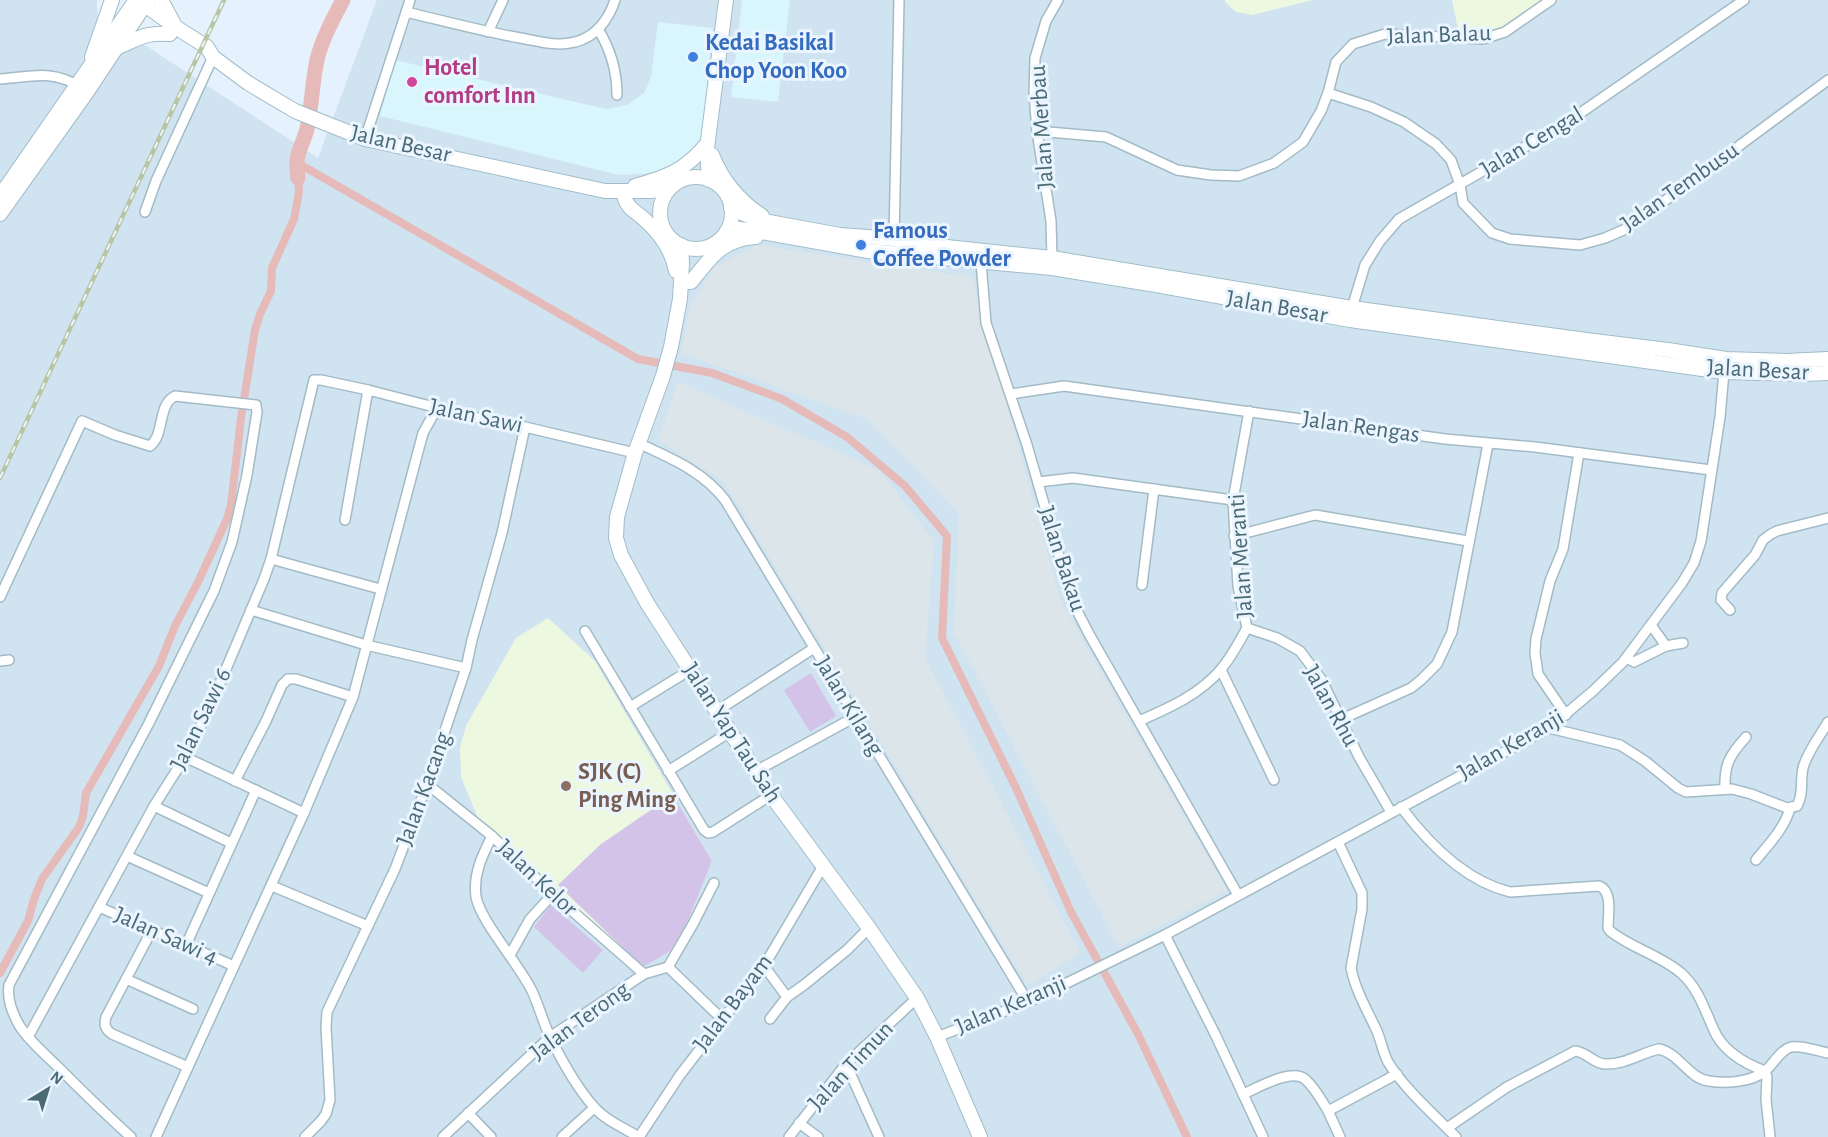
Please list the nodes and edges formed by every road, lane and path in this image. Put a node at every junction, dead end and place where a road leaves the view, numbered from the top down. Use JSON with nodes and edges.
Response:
{"nodes":[{"id":1,"x":112,"y":0,"type":"edge"},
{"id":2,"x":161,"y":0,"type":"edge"},
{"id":3,"x":410,"y":0,"type":"edge"},
{"id":4,"x":503,"y":0,"type":"edge"},
{"id":5,"x":615,"y":0,"type":"edge"},
{"id":6,"x":726,"y":0,"type":"edge"},
{"id":7,"x":899,"y":0,"type":"edge"},
{"id":8,"x":1058,"y":0,"type":"edge"},
{"id":9,"x":1551,"y":0,"type":"edge"},
{"id":10,"x":1744,"y":0,"type":"edge"},
{"id":11,"x":138,"y":4,"type":"edge"},
{"id":12,"x":406,"y":12,"type":"junction"},
{"id":13,"x":598,"y":29,"type":"junction"},
{"id":14,"x":174,"y":31,"type":"junction"},
{"id":15,"x":488,"y":32,"type":"junction"},
{"id":16,"x":116,"y":48,"type":"junction"},
{"id":17,"x":213,"y":57,"type":"junction"},
{"id":18,"x":88,"y":71,"type":"junction"},
{"id":19,"x":0,"y":79,"type":"edge"},
{"id":20,"x":1828,"y":80,"type":"edge"},
{"id":21,"x":82,"y":89,"type":"junction"},
{"id":22,"x":1328,"y":93,"type":"junction"},
{"id":23,"x":617,"y":95,"type":"dead end"},
{"id":24,"x":1037,"y":131,"type":"junction"},
{"id":25,"x":365,"y":139,"type":"junction"},
{"id":26,"x":707,"y":146,"type":"junction"},
{"id":27,"x":692,"y":177,"type":"junction"},
{"id":28,"x":709,"y":180,"type":"junction"},
{"id":29,"x":1460,"y":185,"type":"junction"},
{"id":30,"x":669,"y":189,"type":"junction"},
{"id":31,"x":625,"y":195,"type":"junction"},
{"id":32,"x":0,"y":196,"type":"edge"},
{"id":33,"x":731,"y":208,"type":"junction"},
{"id":34,"x":145,"y":212,"type":"dead end"},
{"id":35,"x":0,"y":214,"type":"edge"},
{"id":36,"x":660,"y":214,"type":"junction"},
{"id":37,"x":774,"y":229,"type":"junction"},
{"id":38,"x":727,"y":231,"type":"junction"},
{"id":39,"x":894,"y":239,"type":"junction"},
{"id":40,"x":681,"y":245,"type":"junction"},
{"id":41,"x":701,"y":248,"type":"junction"},
{"id":42,"x":1053,"y":258,"type":"junction"},
{"id":43,"x":981,"y":262,"type":"junction"},
{"id":44,"x":683,"y":281,"type":"junction"},
{"id":45,"x":1353,"y":308,"type":"junction"},
{"id":46,"x":1828,"y":359,"type":"edge"},
{"id":47,"x":1724,"y":372,"type":"junction"},
{"id":48,"x":1828,"y":373,"type":"edge"},
{"id":49,"x":317,"y":379,"type":"joint"},
{"id":50,"x":368,"y":390,"type":"junction"},
{"id":51,"x":1011,"y":394,"type":"junction"},
{"id":52,"x":437,"y":408,"type":"junction"},
{"id":53,"x":1249,"y":411,"type":"junction"},
{"id":54,"x":525,"y":426,"type":"junction"},
{"id":55,"x":1488,"y":444,"type":"junction"},
{"id":56,"x":636,"y":448,"type":"junction"},
{"id":57,"x":1579,"y":453,"type":"junction"},
{"id":58,"x":1712,"y":470,"type":"junction"},
{"id":59,"x":1038,"y":482,"type":"junction"},
{"id":60,"x":1154,"y":489,"type":"junction"},
{"id":61,"x":1233,"y":500,"type":"junction"},
{"id":62,"x":1828,"y":518,"type":"edge"},
{"id":63,"x":345,"y":520,"type":"dead end"},
{"id":64,"x":1234,"y":536,"type":"junction"},
{"id":65,"x":1468,"y":541,"type":"junction"},
{"id":66,"x":271,"y":559,"type":"junction"},
{"id":67,"x":1142,"y":585,"type":"dead end"},
{"id":68,"x":380,"y":589,"type":"junction"},
{"id":69,"x":0,"y":597,"type":"edge"},
{"id":70,"x":1730,"y":609,"type":"dead end"},
{"id":71,"x":251,"y":610,"type":"junction"},
{"id":72,"x":1651,"y":625,"type":"junction"},
{"id":73,"x":1247,"y":628,"type":"junction"},
{"id":74,"x":585,"y":631,"type":"dead end"},
{"id":75,"x":1683,"y":642,"type":"dead end"},
{"id":76,"x":366,"y":645,"type":"junction"},
{"id":77,"x":1666,"y":646,"type":"junction"},
{"id":78,"x":814,"y":648,"type":"junction"},
{"id":79,"x":1626,"y":658,"type":"junction"},
{"id":80,"x":466,"y":668,"type":"junction"},
{"id":81,"x":690,"y":670,"type":"junction"},
{"id":82,"x":1221,"y":670,"type":"junction"},
{"id":83,"x":353,"y":697,"type":"junction"},
{"id":84,"x":630,"y":707,"type":"junction"},
{"id":85,"x":717,"y":711,"type":"junction"},
{"id":86,"x":1566,"y":715,"type":"junction"},
{"id":87,"x":855,"y":717,"type":"junction"},
{"id":88,"x":1342,"y":719,"type":"junction"},
{"id":89,"x":1139,"y":721,"type":"junction"},
{"id":90,"x":1828,"y":722,"type":"edge"},
{"id":91,"x":1549,"y":728,"type":"junction"},
{"id":92,"x":730,"y":732,"type":"junction"},
{"id":93,"x":1746,"y":737,"type":"dead end"},
{"id":94,"x":185,"y":757,"type":"junction"},
{"id":95,"x":668,"y":771,"type":"junction"},
{"id":96,"x":756,"y":771,"type":"junction"},
{"id":97,"x":1274,"y":780,"type":"dead end"},
{"id":98,"x":235,"y":781,"type":"junction"},
{"id":99,"x":427,"y":784,"type":"junction"},
{"id":100,"x":1725,"y":789,"type":"junction"},
{"id":101,"x":256,"y":790,"type":"junction"},
{"id":102,"x":771,"y":795,"type":"junction"},
{"id":103,"x":154,"y":806,"type":"junction"},
{"id":104,"x":1401,"y":807,"type":"junction"},
{"id":105,"x":1790,"y":808,"type":"junction"},
{"id":106,"x":1391,"y":812,"type":"junction"},
{"id":107,"x":304,"y":813,"type":"junction"},
{"id":108,"x":492,"y":836,"type":"junction"},
{"id":109,"x":1338,"y":842,"type":"junction"},
{"id":110,"x":231,"y":843,"type":"junction"},
{"id":111,"x":127,"y":856,"type":"junction"},
{"id":112,"x":1756,"y":860,"type":"dead end"},
{"id":113,"x":823,"y":866,"type":"junction"},
{"id":114,"x":714,"y":883,"type":"dead end"},
{"id":115,"x":272,"y":886,"type":"junction"},
{"id":116,"x":209,"y":893,"type":"junction"},
{"id":117,"x":553,"y":894,"type":"junction"},
{"id":118,"x":1238,"y":896,"type":"junction"},
{"id":119,"x":99,"y":907,"type":"junction"},
{"id":120,"x":368,"y":926,"type":"junction"},
{"id":121,"x":869,"y":928,"type":"junction"},
{"id":122,"x":152,"y":930,"type":"junction"},
{"id":123,"x":1165,"y":935,"type":"junction"},
{"id":124,"x":186,"y":945,"type":"junction"},
{"id":125,"x":510,"y":955,"type":"junction"},
{"id":126,"x":234,"y":966,"type":"junction"},
{"id":127,"x":764,"y":966,"type":"junction"},
{"id":128,"x":668,"y":967,"type":"junction"},
{"id":129,"x":644,"y":974,"type":"junction"},
{"id":130,"x":126,"y":978,"type":"junction"},
{"id":131,"x":787,"y":997,"type":"junction"},
{"id":132,"x":917,"y":998,"type":"junction"},
{"id":133,"x":1028,"y":1002,"type":"junction"},
{"id":134,"x":194,"y":1009,"type":"dead end"},
{"id":135,"x":770,"y":1019,"type":"dead end"},
{"id":136,"x":723,"y":1020,"type":"junction"},
{"id":137,"x":28,"y":1037,"type":"junction"},
{"id":138,"x":550,"y":1037,"type":"junction"},
{"id":139,"x":937,"y":1037,"type":"junction"},
{"id":140,"x":1828,"y":1053,"type":"edge"},
{"id":141,"x":846,"y":1064,"type":"junction"},
{"id":142,"x":188,"y":1067,"type":"junction"},
{"id":143,"x":1765,"y":1071,"type":"junction"},
{"id":144,"x":1397,"y":1074,"type":"junction"},
{"id":145,"x":1243,"y":1094,"type":"junction"},
{"id":146,"x":594,"y":1108,"type":"junction"},
{"id":147,"x":1328,"y":1111,"type":"junction"},
{"id":148,"x":468,"y":1113,"type":"junction"},
{"id":149,"x":799,"y":1123,"type":"junction"},
{"id":150,"x":1447,"y":1128,"type":"junction"},
{"id":151,"x":131,"y":1137,"type":"edge"},
{"id":152,"x":156,"y":1137,"type":"edge"},
{"id":153,"x":305,"y":1137,"type":"edge"},
{"id":154,"x":443,"y":1137,"type":"edge"},
{"id":155,"x":491,"y":1137,"type":"edge"},
{"id":156,"x":562,"y":1137,"type":"edge"},
{"id":157,"x":639,"y":1137,"type":"edge"},
{"id":158,"x":789,"y":1137,"type":"edge"},
{"id":159,"x":818,"y":1137,"type":"edge"},
{"id":160,"x":879,"y":1137,"type":"edge"},
{"id":161,"x":980,"y":1137,"type":"edge"},
{"id":162,"x":1263,"y":1137,"type":"edge"},
{"id":163,"x":1340,"y":1137,"type":"edge"},
{"id":164,"x":1456,"y":1137,"type":"edge"},
{"id":165,"x":1770,"y":1137,"type":"edge"}],
"edges":[{"from":1,"to":18,"type":"main road"},
{"from":2,"to":14,"type":"main road"},
{"from":3,"to":12,"type":"street"},
{"from":4,"to":15,"type":"street"},
{"from":5,"to":13,"type":"street"},
{"from":6,"to":26,"type":"main road"},
{"from":7,"to":39,"type":"street"},
{"from":8,"to":24,"type":"street","name":"Jalan Merbau"},
{"from":9,"to":22,"type":"street","name":"Jalan Balau"},
{"from":10,"to":29,"type":"street","name":"Jalan Cengal"},
{"from":11,"to":14,"type":"main road","name":"Jalan Besar"},
{"from":11,"to":16,"type":"main road"},
{"from":11,"to":18,"type":"main road"},
{"from":12,"to":15,"type":"street"},
{"from":12,"to":25,"type":"street"},
{"from":13,"to":15,"type":"street"},
{"from":13,"to":23,"type":"street"},
{"from":14,"to":16,"type":"main road"},
{"from":14,"to":17,"type":"main road","name":"Jalan Besar"},
{"from":16,"to":21,"type":"main road"},
{"from":17,"to":25,"type":"main road","name":"Jalan Besar"},
{"from":17,"to":34,"type":"street"},
{"from":18,"to":21,"type":"main road"},
{"from":19,"to":21,"type":"street"},
{"from":20,"to":29,"type":"street","name":"Jalan Tembusu"},
{"from":21,"to":32,"type":"main road"},
{"from":21,"to":35,"type":"main road"},
{"from":22,"to":24,"type":"street","name":"Jalan Balau"},
{"from":22,"to":29,"type":"street","name":"Jalan Tembusu"},
{"from":24,"to":42,"type":"street","name":"Jalan Merbau"},
{"from":25,"to":31,"type":"main road","name":"Jalan Besar"},
{"from":26,"to":27,"type":"main road"},
{"from":26,"to":28,"type":"main road"},
{"from":26,"to":31,"type":"main road"},
{"from":26,"to":37,"type":"main road"},
{"from":27,"to":28,"type":"main road"},
{"from":27,"to":30,"type":"main road","name":"Jalan Besar"},
{"from":28,"to":33,"type":"main road"},
{"from":29,"to":45,"type":"street","name":"Jalan Cengal"},
{"from":30,"to":31,"type":"main road","name":"Jalan Besar"},
{"from":30,"to":36,"type":"main road"},
{"from":31,"to":36,"type":"main road","name":"Jalan Besar"},
{"from":31,"to":44,"type":"main road"},
{"from":33,"to":37,"type":"main road","name":"Jalan Besar"},
{"from":33,"to":38,"type":"main road"},
{"from":36,"to":40,"type":"main road"},
{"from":37,"to":38,"type":"main road","name":"Jalan Besar"},
{"from":37,"to":39,"type":"main road","name":"Jalan Besar"},
{"from":37,"to":43,"type":"main road","name":"Jalan Besar"},
{"from":37,"to":44,"type":"main road"},
{"from":38,"to":41,"type":"main road"},
{"from":39,"to":42,"type":"main road","name":"Jalan Besar"},
{"from":40,"to":41,"type":"main road"},
{"from":40,"to":44,"type":"main road","name":"Jalan Yap Tau Sah"},
{"from":41,"to":44,"type":"main road","name":"Jalan Yap Tau Sah"},
{"from":42,"to":45,"type":"main road","name":"Jalan Besar"},
{"from":43,"to":47,"type":"main road","name":"Jalan Besar"},
{"from":43,"to":51,"type":"street","name":"Jalan Bakau"},
{"from":44,"to":56,"type":"main road","name":"Jalan Yap Tau Sah"},
{"from":45,"to":46,"type":"main road","name":"Jalan Besar"},
{"from":47,"to":48,"type":"main road","name":"Jalan Besar"},
{"from":47,"to":58,"type":"street","name":"Jalan Keranji"},
{"from":49,"to":50,"type":"street","name":"Jalan Sawi"},
{"from":49,"to":66,"type":"street","name":"Jalan Sawi 6"},
{"from":50,"to":52,"type":"street","name":"Jalan Sawi"},
{"from":50,"to":63,"type":"street"},
{"from":51,"to":53,"type":"street","name":"Jalan Rengas"},
{"from":51,"to":59,"type":"street","name":"Jalan Bakau"},
{"from":52,"to":54,"type":"street","name":"Jalan Sawi"},
{"from":52,"to":68,"type":"street"},
{"from":53,"to":55,"type":"street","name":"Jalan Rengas"},
{"from":53,"to":61,"type":"street","name":"Jalan Meranti"},
{"from":54,"to":56,"type":"street","name":"Jalan Sawi"},
{"from":54,"to":80,"type":"street","name":"Jalan Kacang"},
{"from":55,"to":57,"type":"street","name":"Jalan Rengas"},
{"from":55,"to":65,"type":"street"},
{"from":56,"to":78,"type":"street","name":"Jalan Kilang"},
{"from":56,"to":81,"type":"main road","name":"Jalan Yap Tau Sah"},
{"from":57,"to":58,"type":"street","name":"Jalan Rengas"},
{"from":57,"to":86,"type":"street"},
{"from":58,"to":72,"type":"street","name":"Jalan Keranji"},
{"from":59,"to":60,"type":"street"},
{"from":59,"to":89,"type":"street","name":"Jalan Bakau"},
{"from":60,"to":61,"type":"street"},
{"from":60,"to":67,"type":"street"},
{"from":61,"to":64,"type":"street","name":"Jalan Meranti"},
{"from":62,"to":70,"type":"street"},
{"from":64,"to":65,"type":"street"},
{"from":64,"to":73,"type":"street","name":"Jalan Meranti"},
{"from":65,"to":88,"type":"street"},
{"from":66,"to":68,"type":"street"},
{"from":66,"to":71,"type":"street","name":"Jalan Sawi 6"},
{"from":68,"to":76,"type":"street"},
{"from":69,"to":137,"type":"street"},
{"from":71,"to":76,"type":"street"},
{"from":71,"to":94,"type":"street","name":"Jalan Sawi 6"},
{"from":72,"to":77,"type":"street"},
{"from":72,"to":79,"type":"street","name":"Jalan Keranji"},
{"from":73,"to":82,"type":"street","name":"Jalan Meranti"},
{"from":73,"to":88,"type":"street","name":"Jalan Rhu"},
{"from":74,"to":84,"type":"street"},
{"from":75,"to":77,"type":"street"},
{"from":76,"to":80,"type":"street"},
{"from":76,"to":83,"type":"street"},
{"from":77,"to":79,"type":"street"},
{"from":78,"to":85,"type":"street"},
{"from":78,"to":87,"type":"street","name":"Jalan Kilang"},
{"from":79,"to":86,"type":"street","name":"Jalan Keranji"},
{"from":80,"to":99,"type":"street","name":"Jalan Kacang"},
{"from":81,"to":84,"type":"street"},
{"from":81,"to":85,"type":"main road","name":"Jalan Yap Tau Sah"},
{"from":82,"to":89,"type":"street","name":"Jalan Meranti"},
{"from":82,"to":97,"type":"street"},
{"from":83,"to":98,"type":"street"},
{"from":83,"to":107,"type":"street"},
{"from":84,"to":95,"type":"street"},
{"from":85,"to":92,"type":"main road","name":"Jalan Yap Tau Sah"},
{"from":86,"to":91,"type":"street","name":"Jalan Keranji"},
{"from":87,"to":96,"type":"street"},
{"from":87,"to":133,"type":"street","name":"Jalan Kilang"},
{"from":88,"to":106,"type":"street","name":"Jalan Rhu"},
{"from":89,"to":118,"type":"street","name":"Jalan Bakau"},
{"from":90,"to":105,"type":"street"},
{"from":91,"to":100,"type":"street"},
{"from":91,"to":104,"type":"street","name":"Jalan Keranji"},
{"from":92,"to":95,"type":"street"},
{"from":92,"to":96,"type":"main road","name":"Jalan Yap Tau Sah"},
{"from":93,"to":100,"type":"street"},
{"from":94,"to":98,"type":"street"},
{"from":94,"to":103,"type":"street","name":"Jalan Sawi 6"},
{"from":95,"to":102,"type":"street"},
{"from":96,"to":102,"type":"main road","name":"Jalan Yap Tau Sah"},
{"from":98,"to":101,"type":"street"},
{"from":99,"to":108,"type":"street","name":"Jalan Kelor"},
{"from":99,"to":120,"type":"street","name":"Jalan Kacang"},
{"from":100,"to":105,"type":"street"},
{"from":101,"to":107,"type":"street"},
{"from":101,"to":110,"type":"street"},
{"from":102,"to":113,"type":"main road","name":"Jalan Yap Tau Sah"},
{"from":103,"to":110,"type":"street"},
{"from":103,"to":111,"type":"street","name":"Jalan Sawi 6"},
{"from":104,"to":106,"type":"street","name":"Jalan Keranji"},
{"from":104,"to":143,"type":"street"},
{"from":105,"to":112,"type":"street"},
{"from":106,"to":109,"type":"street","name":"Jalan Keranji"},
{"from":107,"to":115,"type":"street"},
{"from":108,"to":117,"type":"street","name":"Jalan Kelor"},
{"from":108,"to":125,"type":"street"},
{"from":109,"to":118,"type":"street","name":"Jalan Keranji"},
{"from":109,"to":144,"type":"street"},
{"from":110,"to":116,"type":"street"},
{"from":111,"to":116,"type":"street"},
{"from":111,"to":119,"type":"street","name":"Jalan Sawi 6"},
{"from":113,"to":121,"type":"main road","name":"Jalan Yap Tau Sah"},
{"from":113,"to":127,"type":"street","name":"Jalan Bayam"},
{"from":114,"to":128,"type":"street"},
{"from":115,"to":120,"type":"street"},
{"from":115,"to":126,"type":"street"},
{"from":116,"to":124,"type":"street"},
{"from":117,"to":125,"type":"street"},
{"from":117,"to":129,"type":"street","name":"Jalan Kelor"},
{"from":118,"to":123,"type":"street","name":"Jalan Keranji"},
{"from":119,"to":122,"type":"street","name":"Jalan Sawi 4"},
{"from":119,"to":137,"type":"street","name":"Jalan Sawi 6"},
{"from":120,"to":153,"type":"street","name":"Jalan Kacang"},
{"from":121,"to":131,"type":"street"},
{"from":121,"to":132,"type":"main road","name":"Jalan Yap Tau Sah"},
{"from":122,"to":124,"type":"street","name":"Jalan Sawi 4"},
{"from":122,"to":130,"type":"street"},
{"from":123,"to":133,"type":"street","name":"Jalan Keranji"},
{"from":123,"to":145,"type":"street"},
{"from":124,"to":126,"type":"street","name":"Jalan Sawi 4"},
{"from":125,"to":138,"type":"street"},
{"from":126,"to":142,"type":"street"},
{"from":127,"to":131,"type":"street"},
{"from":127,"to":136,"type":"street","name":"Jalan Bayam"},
{"from":128,"to":129,"type":"street","name":"Jalan Terong"},
{"from":128,"to":136,"type":"street"},
{"from":129,"to":138,"type":"street","name":"Jalan Terong"},
{"from":130,"to":134,"type":"street"},
{"from":130,"to":142,"type":"street"},
{"from":131,"to":135,"type":"street"},
{"from":132,"to":139,"type":"main road","name":"Jalan Yap Tau Sah"},
{"from":132,"to":141,"type":"street","name":"Jalan Timun"},
{"from":133,"to":139,"type":"street","name":"Jalan Keranji"},
{"from":136,"to":157,"type":"street","name":"Jalan Bayam"},
{"from":137,"to":151,"type":"street"},
{"from":138,"to":146,"type":"street"},
{"from":138,"to":148,"type":"street","name":"Jalan Terong"},
{"from":139,"to":161,"type":"main road","name":"Jalan Yap Tau Sah"},
{"from":140,"to":143,"type":"street"},
{"from":141,"to":149,"type":"street","name":"Jalan Timun"},
{"from":141,"to":160,"type":"street"},
{"from":142,"to":152,"type":"street"},
{"from":143,"to":150,"type":"street"},
{"from":143,"to":165,"type":"street"},
{"from":144,"to":147,"type":"street"},
{"from":144,"to":150,"type":"street"},
{"from":145,"to":147,"type":"street"},
{"from":145,"to":162,"type":"street"},
{"from":146,"to":156,"type":"street"},
{"from":146,"to":157,"type":"street"},
{"from":147,"to":163,"type":"street"},
{"from":148,"to":154,"type":"street","name":"Jalan Terong"},
{"from":148,"to":155,"type":"street"},
{"from":149,"to":158,"type":"street","name":"Jalan Timun"},
{"from":149,"to":159,"type":"street"},
{"from":150,"to":164,"type":"street"}]}
